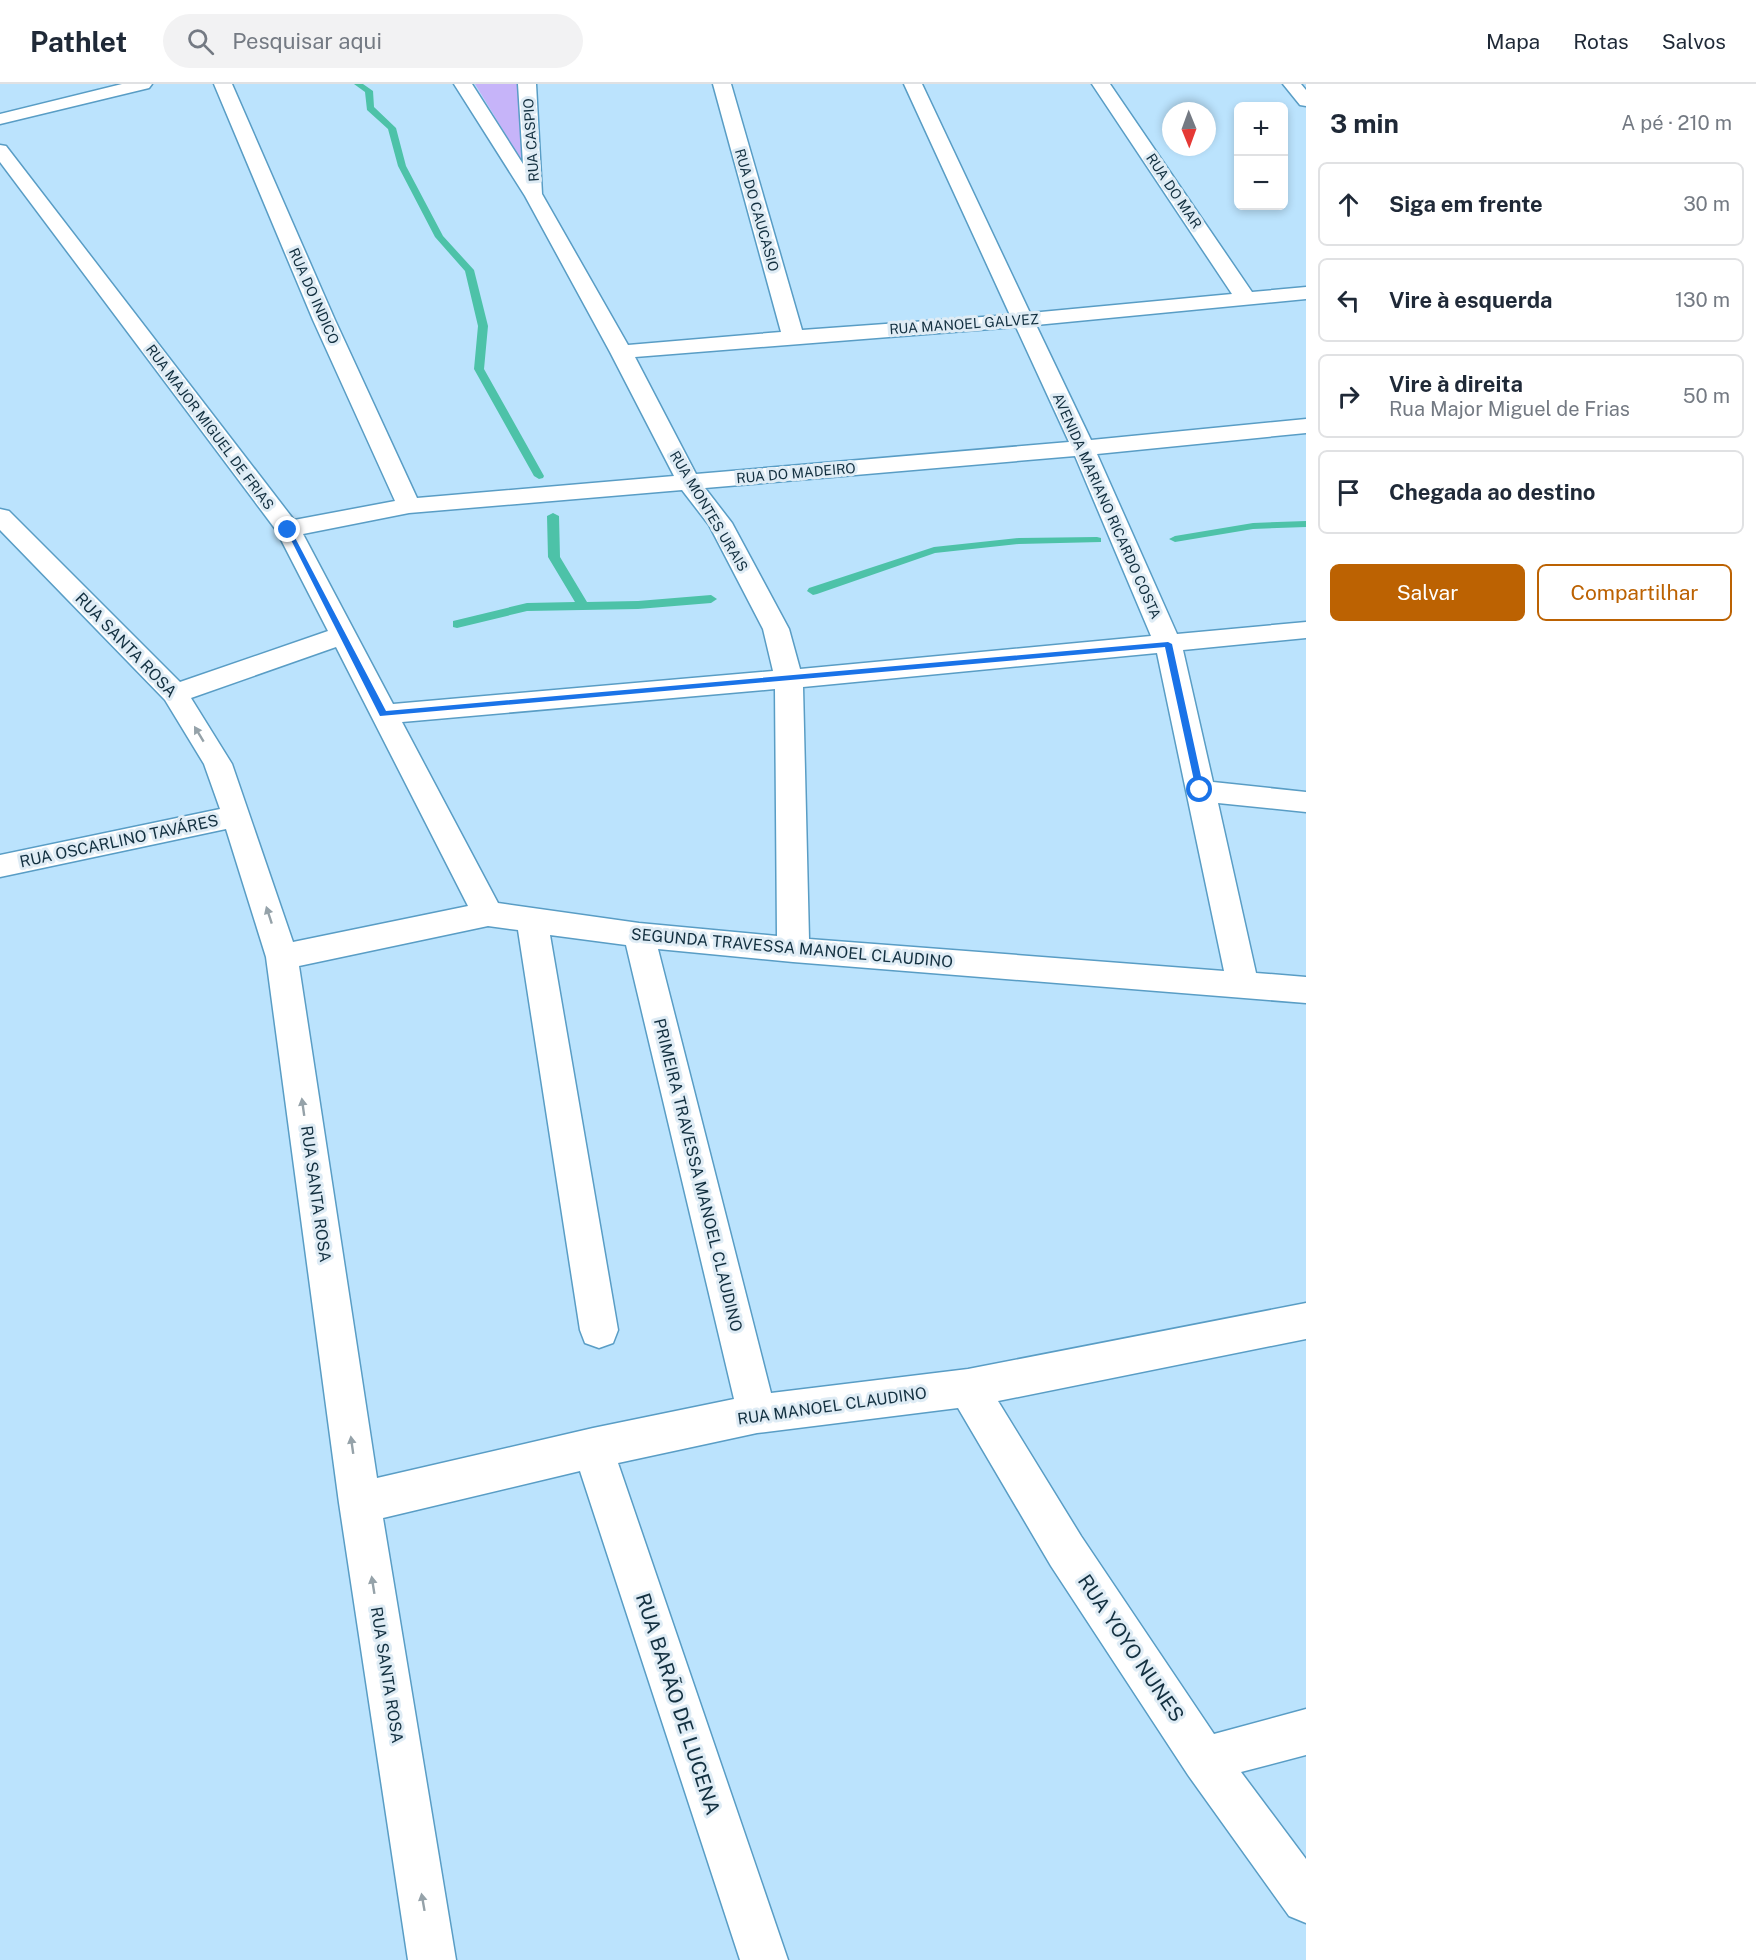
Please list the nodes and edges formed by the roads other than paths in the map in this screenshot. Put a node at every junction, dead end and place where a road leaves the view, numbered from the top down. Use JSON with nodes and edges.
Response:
{"nodes":[{"id":1,"x":143,"y":84,"type":"edge"},
{"id":2,"x":223,"y":84,"type":"edge"},
{"id":3,"x":463,"y":84,"type":"edge"},
{"id":4,"x":527,"y":84,"type":"edge"},
{"id":5,"x":722,"y":84,"type":"edge"},
{"id":6,"x":913,"y":84,"type":"edge"},
{"id":7,"x":1101,"y":84,"type":"edge"},
{"id":8,"x":1292,"y":84,"type":"edge"},
{"id":9,"x":1306,"y":101,"type":"edge"},
{"id":10,"x":0,"y":119,"type":"edge"},
{"id":11,"x":0,"y":150,"type":"edge"},
{"id":12,"x":534,"y":196,"type":"junction"},
{"id":13,"x":1306,"y":293,"type":"edge"},
{"id":14,"x":1246,"y":299,"type":"junction"},
{"id":15,"x":1023,"y":320,"type":"junction"},
{"id":16,"x":793,"y":337,"type":"junction"},
{"id":17,"x":621,"y":352,"type":"junction"},
{"id":18,"x":1306,"y":426,"type":"edge"},
{"id":19,"x":1083,"y":448,"type":"junction"},
{"id":20,"x":689,"y":483,"type":"junction"},
{"id":21,"x":409,"y":506,"type":"junction"},
{"id":22,"x":0,"y":516,"type":"edge"},
{"id":23,"x":288,"y":530,"type":"junction"},
{"id":24,"x":1306,"y":630,"type":"edge"},
{"id":25,"x":343,"y":636,"type":"junction"},
{"id":26,"x":1168,"y":644,"type":"junction"},
{"id":27,"x":789,"y":679,"type":"junction"},
{"id":28,"x":175,"y":694,"type":"junction"},
{"id":29,"x":383,"y":714,"type":"junction"},
{"id":30,"x":1200,"y":790,"type":"junction"},
{"id":31,"x":1306,"y":802,"type":"edge"},
{"id":32,"x":237,"y":816,"type":"junction"},
{"id":33,"x":0,"y":866,"type":"edge"},
{"id":34,"x":488,"y":914,"type":"junction"},
{"id":35,"x":532,"y":920,"type":"junction"},
{"id":36,"x":639,"y":935,"type":"junction"},
{"id":37,"x":793,"y":950,"type":"junction"},
{"id":38,"x":282,"y":957,"type":"junction"},
{"id":39,"x":1243,"y":986,"type":"junction"},
{"id":40,"x":1306,"y":990,"type":"edge"},
{"id":41,"x":1306,"y":1321,"type":"edge"},
{"id":42,"x":599,"y":1330,"type":"dead end"},
{"id":43,"x":968,"y":1388,"type":"junction"},
{"id":44,"x":757,"y":1414,"type":"junction"},
{"id":45,"x":593,"y":1448,"type":"junction"},
{"id":46,"x":360,"y":1503,"type":"junction"},
{"id":47,"x":1306,"y":1732,"type":"edge"},
{"id":48,"x":1204,"y":1759,"type":"junction"},
{"id":49,"x":1306,"y":1899,"type":"edge"},
{"id":50,"x":432,"y":1960,"type":"edge"},
{"id":51,"x":764,"y":1960,"type":"edge"}],
"edges":[{"from":1,"to":10,"type":"street"},
{"from":2,"to":21,"type":"street","name":"RUA DO INDICO"},
{"from":3,"to":12,"type":"street","name":"RUA MONTES URAIS"},
{"from":4,"to":12,"type":"street","name":"RUA CASPIO"},
{"from":5,"to":16,"type":"street","name":"RUA DO CAUCASIO"},
{"from":6,"to":15,"type":"street","name":"AVENIDA MARIANO RICARDO COSTA"},
{"from":7,"to":14,"type":"street","name":"RUA DO MAR"},
{"from":8,"to":9,"type":"street"},
{"from":11,"to":23,"type":"street","name":"RUA MAJOR MIGUEL DE FRIAS"},
{"from":12,"to":17,"type":"street","name":"RUA MONTES URAIS"},
{"from":13,"to":14,"type":"street","name":"RUA MANOEL GALVEZ"},
{"from":14,"to":15,"type":"street","name":"RUA MANOEL GALVEZ"},
{"from":15,"to":16,"type":"street","name":"RUA MANOEL GALVEZ"},
{"from":15,"to":19,"type":"street","name":"AVENIDA MARIANO RICARDO COSTA"},
{"from":16,"to":17,"type":"street","name":"RUA MANOEL GALVEZ"},
{"from":17,"to":20,"type":"street","name":"RUA MONTES URAIS"},
{"from":18,"to":19,"type":"street","name":"RUA DO MADEIRO"},
{"from":19,"to":20,"type":"street","name":"RUA DO MADEIRO"},
{"from":19,"to":26,"type":"street","name":"AVENIDA MARIANO RICARDO COSTA"},
{"from":20,"to":21,"type":"street","name":"RUA DO MADEIRO"},
{"from":20,"to":27,"type":"street","name":"RUA MONTES URAIS"},
{"from":21,"to":23,"type":"street","name":"RUA DO MADEIRO"},
{"from":22,"to":28,"type":"street","name":"RUA SANTA ROSA"},
{"from":23,"to":25,"type":"street","name":"RUA MAJOR MIGUEL DE FRIAS"},
{"from":24,"to":26,"type":"street"},
{"from":25,"to":28,"type":"street"},
{"from":25,"to":29,"type":"street","name":"RUA MAJOR MIGUEL DE FRIAS"},
{"from":26,"to":27,"type":"street"},
{"from":26,"to":30,"type":"street","name":"AVENIDA MARIANO RICARDO COSTA"},
{"from":27,"to":29,"type":"street"},
{"from":27,"to":37,"type":"street","name":"RUA MONTES URAIS"},
{"from":32,"to":28,"type":"street","name":"RUA SANTA ROSA","one_way":true},
{"from":29,"to":34,"type":"street","name":"RUA MAJOR MIGUEL DE FRIAS"},
{"from":30,"to":31,"type":"street"},
{"from":30,"to":39,"type":"street","name":"AVENIDA MARIANO RICARDO COSTA"},
{"from":32,"to":33,"type":"street","name":"RUA OSCARLINO TAVÁRES"},
{"from":38,"to":32,"type":"street","name":"RUA SANTA ROSA","one_way":true},
{"from":34,"to":35,"type":"street","name":"SEGUNDA TRAVESSA MANOEL CLAUDINO"},
{"from":34,"to":38,"type":"street","name":"SEGUNDA TRAVESSA MANOEL CLAUDINO"},
{"from":35,"to":36,"type":"street","name":"SEGUNDA TRAVESSA MANOEL CLAUDINO"},
{"from":35,"to":42,"type":"street"},
{"from":36,"to":37,"type":"street","name":"SEGUNDA TRAVESSA MANOEL CLAUDINO"},
{"from":36,"to":44,"type":"street","name":"PRIMEIRA TRAVESSA MANOEL CLAUDINO"},
{"from":37,"to":39,"type":"street","name":"SEGUNDA TRAVESSA MANOEL CLAUDINO"},
{"from":46,"to":38,"type":"street","name":"RUA SANTA ROSA","one_way":true},
{"from":39,"to":40,"type":"street","name":"SEGUNDA TRAVESSA MANOEL CLAUDINO"},
{"from":41,"to":43,"type":"street","name":"RUA MANOEL CLAUDINO"},
{"from":43,"to":44,"type":"street","name":"RUA MANOEL CLAUDINO"},
{"from":43,"to":48,"type":"street","name":"RUA YOYO NUNES"},
{"from":44,"to":45,"type":"street","name":"RUA MANOEL CLAUDINO"},
{"from":45,"to":46,"type":"street","name":"RUA MANOEL CLAUDINO"},
{"from":45,"to":51,"type":"street","name":"RUA BARÃO DE LUCENA"},
{"from":50,"to":46,"type":"street","name":"RUA SANTA ROSA","one_way":true},
{"from":47,"to":48,"type":"street"},
{"from":48,"to":49,"type":"street","name":"RUA YOYO NUNES"}]}
